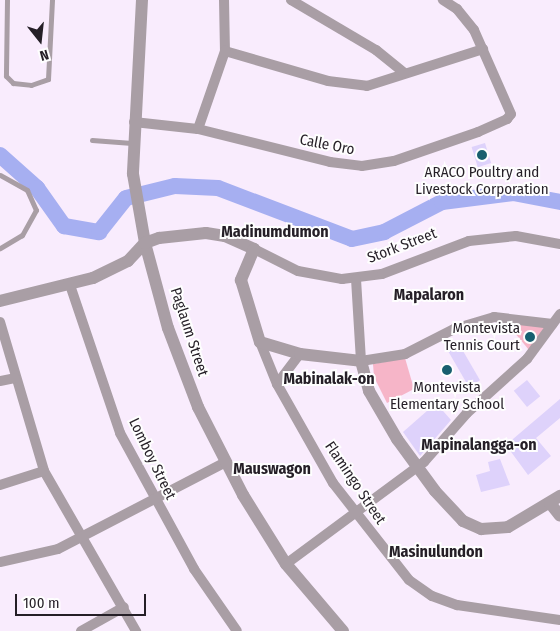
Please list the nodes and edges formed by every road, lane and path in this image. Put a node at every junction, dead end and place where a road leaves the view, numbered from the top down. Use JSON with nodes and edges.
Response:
{"nodes":[{"id":1,"x":7,"y":0,"type":"edge"},
{"id":2,"x":52,"y":0,"type":"edge"},
{"id":3,"x":142,"y":0,"type":"edge"},
{"id":4,"x":224,"y":0,"type":"edge"},
{"id":5,"x":291,"y":0,"type":"edge"},
{"id":6,"x":443,"y":0,"type":"edge"},
{"id":7,"x":483,"y":48,"type":"junction"},
{"id":8,"x":225,"y":50,"type":"junction"},
{"id":9,"x":404,"y":73,"type":"junction"},
{"id":10,"x":134,"y":122,"type":"junction"},
{"id":11,"x":198,"y":129,"type":"junction"},
{"id":12,"x":92,"y":140,"type":"dead end"},
{"id":13,"x":132,"y":143,"type":"junction"},
{"id":14,"x":0,"y":175,"type":"edge"},
{"id":15,"x":145,"y":243,"type":"junction"},
{"id":16,"x":560,"y":244,"type":"edge"},
{"id":17,"x":0,"y":248,"type":"edge"},
{"id":18,"x":254,"y":249,"type":"junction"},
{"id":19,"x":356,"y":279,"type":"junction"},
{"id":20,"x":70,"y":285,"type":"junction"},
{"id":21,"x":0,"y":301,"type":"edge"},
{"id":22,"x":560,"y":314,"type":"edge"},
{"id":23,"x":0,"y":322,"type":"edge"},
{"id":24,"x":553,"y":324,"type":"junction"},
{"id":25,"x":260,"y":342,"type":"junction"},
{"id":26,"x":300,"y":354,"type":"junction"},
{"id":27,"x":361,"y":361,"type":"junction"},
{"id":28,"x":16,"y":378,"type":"junction"},
{"id":29,"x":0,"y":381,"type":"edge"},
{"id":30,"x":277,"y":384,"type":"junction"},
{"id":31,"x":226,"y":462,"type":"junction"},
{"id":32,"x":417,"y":467,"type":"junction"},
{"id":33,"x":44,"y":471,"type":"junction"},
{"id":34,"x":0,"y":485,"type":"edge"},
{"id":35,"x":555,"y":500,"type":"edge"},
{"id":36,"x":155,"y":501,"type":"junction"},
{"id":37,"x":354,"y":514,"type":"junction"},
{"id":38,"x":560,"y":516,"type":"edge"},
{"id":39,"x":82,"y":539,"type":"junction"},
{"id":40,"x":0,"y":562,"type":"edge"},
{"id":41,"x":286,"y":564,"type":"junction"},
{"id":42,"x":124,"y":607,"type":"junction"},
{"id":43,"x":560,"y":620,"type":"edge"},
{"id":44,"x":81,"y":631,"type":"edge"},
{"id":45,"x":136,"y":631,"type":"edge"},
{"id":46,"x":237,"y":631,"type":"edge"},
{"id":47,"x":343,"y":631,"type":"edge"}],
"edges":[{"from":1,"to":2,"type":"lane"},
{"from":3,"to":10,"type":"street","name":"Paglaum Street"},
{"from":4,"to":8,"type":"street"},
{"from":5,"to":9,"type":"street"},
{"from":6,"to":7,"type":"street"},
{"from":7,"to":9,"type":"street"},
{"from":7,"to":11,"type":"street","name":"Calle Oro"},
{"from":8,"to":9,"type":"street"},
{"from":8,"to":11,"type":"street"},
{"from":10,"to":11,"type":"street","name":"Calle Oro"},
{"from":10,"to":13,"type":"street","name":"Paglaum Street"},
{"from":12,"to":13,"type":"lane"},
{"from":13,"to":15,"type":"street","name":"Paglaum Street"},
{"from":14,"to":17,"type":"lane"},
{"from":15,"to":18,"type":"street","name":"Stork Street"},
{"from":15,"to":20,"type":"street"},
{"from":15,"to":31,"type":"street","name":"Paglaum Street"},
{"from":16,"to":19,"type":"street","name":"Stork Street"},
{"from":18,"to":19,"type":"street","name":"Stork Street"},
{"from":18,"to":25,"type":"street","name":"Flamingo Street"},
{"from":19,"to":27,"type":"street"},
{"from":20,"to":21,"type":"street"},
{"from":20,"to":36,"type":"street","name":"Lomboy Street"},
{"from":22,"to":24,"type":"street"},
{"from":23,"to":28,"type":"street"},
{"from":24,"to":27,"type":"street"},
{"from":24,"to":32,"type":"street"},
{"from":25,"to":26,"type":"street"},
{"from":25,"to":30,"type":"street","name":"Flamingo Street"},
{"from":26,"to":27,"type":"street"},
{"from":26,"to":30,"type":"street"},
{"from":27,"to":32,"type":"street"},
{"from":28,"to":29,"type":"street"},
{"from":28,"to":33,"type":"street"},
{"from":30,"to":37,"type":"street","name":"Flamingo Street"},
{"from":31,"to":36,"type":"street"},
{"from":31,"to":41,"type":"street","name":"Paglaum Street"},
{"from":32,"to":35,"type":"street"},
{"from":32,"to":37,"type":"street"},
{"from":33,"to":34,"type":"street"},
{"from":33,"to":39,"type":"street"},
{"from":35,"to":38,"type":"street"},
{"from":36,"to":39,"type":"street"},
{"from":36,"to":46,"type":"street","name":"Lomboy Street"},
{"from":37,"to":41,"type":"street"},
{"from":37,"to":43,"type":"street","name":"Flamingo Street"},
{"from":39,"to":40,"type":"street"},
{"from":39,"to":42,"type":"street"},
{"from":41,"to":47,"type":"street","name":"Paglaum Street"},
{"from":42,"to":44,"type":"street"},
{"from":42,"to":45,"type":"street"}]}
